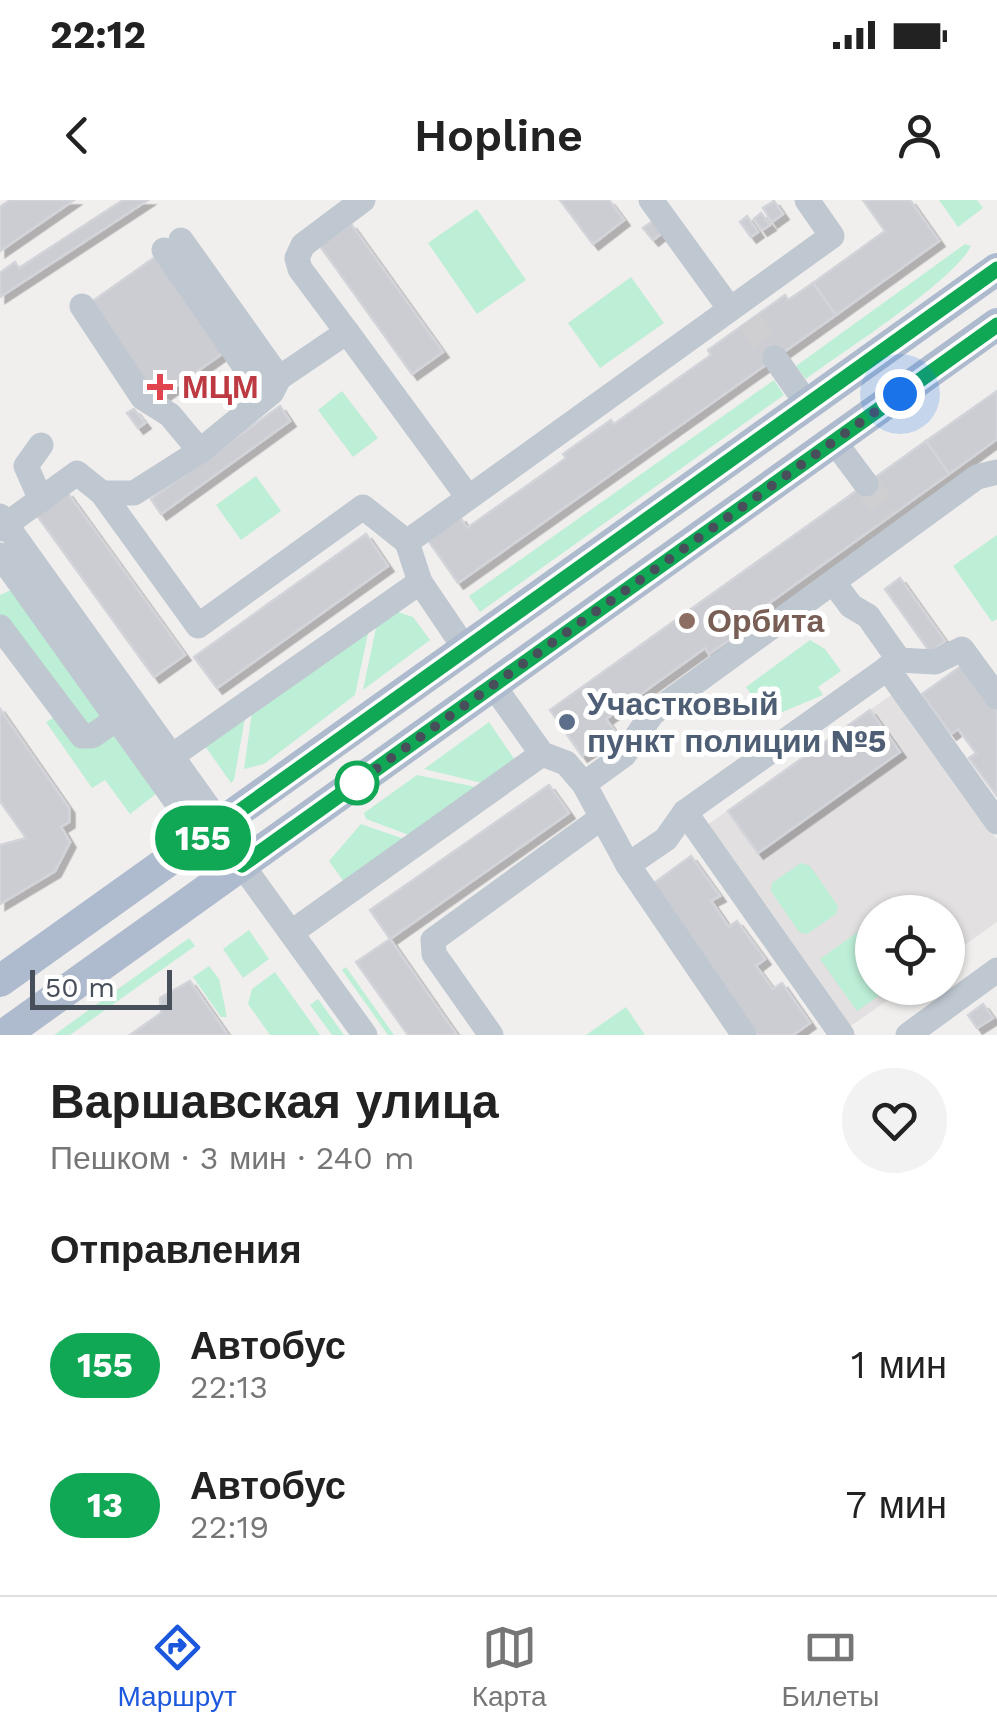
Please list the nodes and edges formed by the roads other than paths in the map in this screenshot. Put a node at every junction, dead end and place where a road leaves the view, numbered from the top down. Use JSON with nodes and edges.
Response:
{"nodes":[{"id":1,"x":363,"y":200,"type":"edge"},
{"id":2,"x":651,"y":200,"type":"edge"},
{"id":3,"x":807,"y":200,"type":"edge"},
{"id":4,"x":172,"y":245,"type":"dead end"},
{"id":5,"x":997,"y":269,"type":"edge"},
{"id":6,"x":82,"y":306,"type":"dead end"},
{"id":7,"x":739,"y":311,"type":"junction"},
{"id":8,"x":997,"y":324,"type":"edge"},
{"id":9,"x":347,"y":332,"type":"junction"},
{"id":10,"x":775,"y":358,"type":"tunnel mouth"},
{"id":11,"x":279,"y":378,"type":"junction"},
{"id":12,"x":808,"y":405,"type":"junction"},
{"id":13,"x":834,"y":441,"type":"junction"},
{"id":14,"x":40,"y":445,"type":"dead end"},
{"id":15,"x":200,"y":451,"type":"junction"},
{"id":16,"x":997,"y":472,"type":"edge"},
{"id":17,"x":866,"y":484,"type":"tunnel mouth"},
{"id":18,"x":102,"y":492,"type":"junction"},
{"id":19,"x":468,"y":498,"type":"junction"},
{"id":20,"x":41,"y":500,"type":"junction"},
{"id":21,"x":2,"y":523,"type":"edge"},
{"id":22,"x":407,"y":542,"type":"junction"},
{"id":23,"x":5,"y":572,"type":"edge"},
{"id":24,"x":420,"y":582,"type":"junction"},
{"id":25,"x":834,"y":582,"type":"junction"},
{"id":26,"x":0,"y":626,"type":"edge"},
{"id":27,"x":466,"y":650,"type":"junction"},
{"id":28,"x":893,"y":664,"type":"junction"},
{"id":29,"x":493,"y":685,"type":"junction"},
{"id":30,"x":997,"y":696,"type":"edge"},
{"id":31,"x":117,"y":719,"type":"junction"},
{"id":32,"x":542,"y":754,"type":"junction"},
{"id":33,"x":172,"y":756,"type":"junction"},
{"id":34,"x":584,"y":784,"type":"junction"},
{"id":35,"x":685,"y":812,"type":"junction"},
{"id":36,"x":601,"y":818,"type":"junction"},
{"id":37,"x":997,"y":822,"type":"edge"},
{"id":38,"x":212,"y":832,"type":"junction"},
{"id":39,"x":242,"y":865,"type":"junction"},
{"id":40,"x":628,"y":865,"type":"junction"},
{"id":41,"x":292,"y":932,"type":"junction"},
{"id":42,"x":997,"y":970,"type":"edge"},
{"id":43,"x":0,"y":982,"type":"edge"},
{"id":44,"x":4,"y":1035,"type":"edge"},
{"id":45,"x":366,"y":1035,"type":"edge"},
{"id":46,"x":491,"y":1035,"type":"edge"},
{"id":47,"x":744,"y":1035,"type":"edge"},
{"id":48,"x":842,"y":1035,"type":"edge"},
{"id":49,"x":908,"y":1035,"type":"edge"}],
"edges":[{"from":1,"to":9,"type":"street"},
{"from":2,"to":7,"type":"street"},
{"from":3,"to":7,"type":"street"},
{"from":4,"to":11,"type":"street"},
{"from":5,"to":12,"type":"main road"},
{"from":6,"to":15,"type":"street"},
{"from":7,"to":19,"type":"street"},
{"from":8,"to":13,"type":"main road"},
{"from":9,"to":11,"type":"street"},
{"from":9,"to":19,"type":"street"},
{"from":10,"to":12,"type":"street"},
{"from":11,"to":15,"type":"street"},
{"from":12,"to":27,"type":"main road"},
{"from":13,"to":17,"type":"street"},
{"from":13,"to":29,"type":"main road"},
{"from":14,"to":20,"type":"street"},
{"from":15,"to":18,"type":"street"},
{"from":16,"to":25,"type":"street"},
{"from":18,"to":20,"type":"street"},
{"from":18,"to":22,"type":"street"},
{"from":19,"to":22,"type":"street"},
{"from":20,"to":21,"type":"street"},
{"from":21,"to":33,"type":"street"},
{"from":22,"to":24,"type":"street"},
{"from":23,"to":31,"type":"street"},
{"from":24,"to":27,"type":"street"},
{"from":24,"to":33,"type":"street"},
{"from":25,"to":28,"type":"street"},
{"from":25,"to":34,"type":"street"},
{"from":26,"to":31,"type":"street"},
{"from":27,"to":38,"type":"main road"},
{"from":28,"to":30,"type":"street"},
{"from":28,"to":35,"type":"street"},
{"from":28,"to":37,"type":"street"},
{"from":29,"to":32,"type":"street"},
{"from":29,"to":39,"type":"main road"},
{"from":31,"to":38,"type":"street"},
{"from":32,"to":34,"type":"street"},
{"from":32,"to":41,"type":"street"},
{"from":33,"to":38,"type":"street"},
{"from":34,"to":36,"type":"street"},
{"from":35,"to":40,"type":"street"},
{"from":35,"to":48,"type":"street"},
{"from":36,"to":40,"type":"street"},
{"from":36,"to":46,"type":"street"},
{"from":38,"to":39,"type":"street"},
{"from":38,"to":43,"type":"main road"},
{"from":39,"to":41,"type":"street"},
{"from":39,"to":44,"type":"main road"},
{"from":40,"to":47,"type":"street"},
{"from":41,"to":45,"type":"street"},
{"from":42,"to":49,"type":"street"}]}
